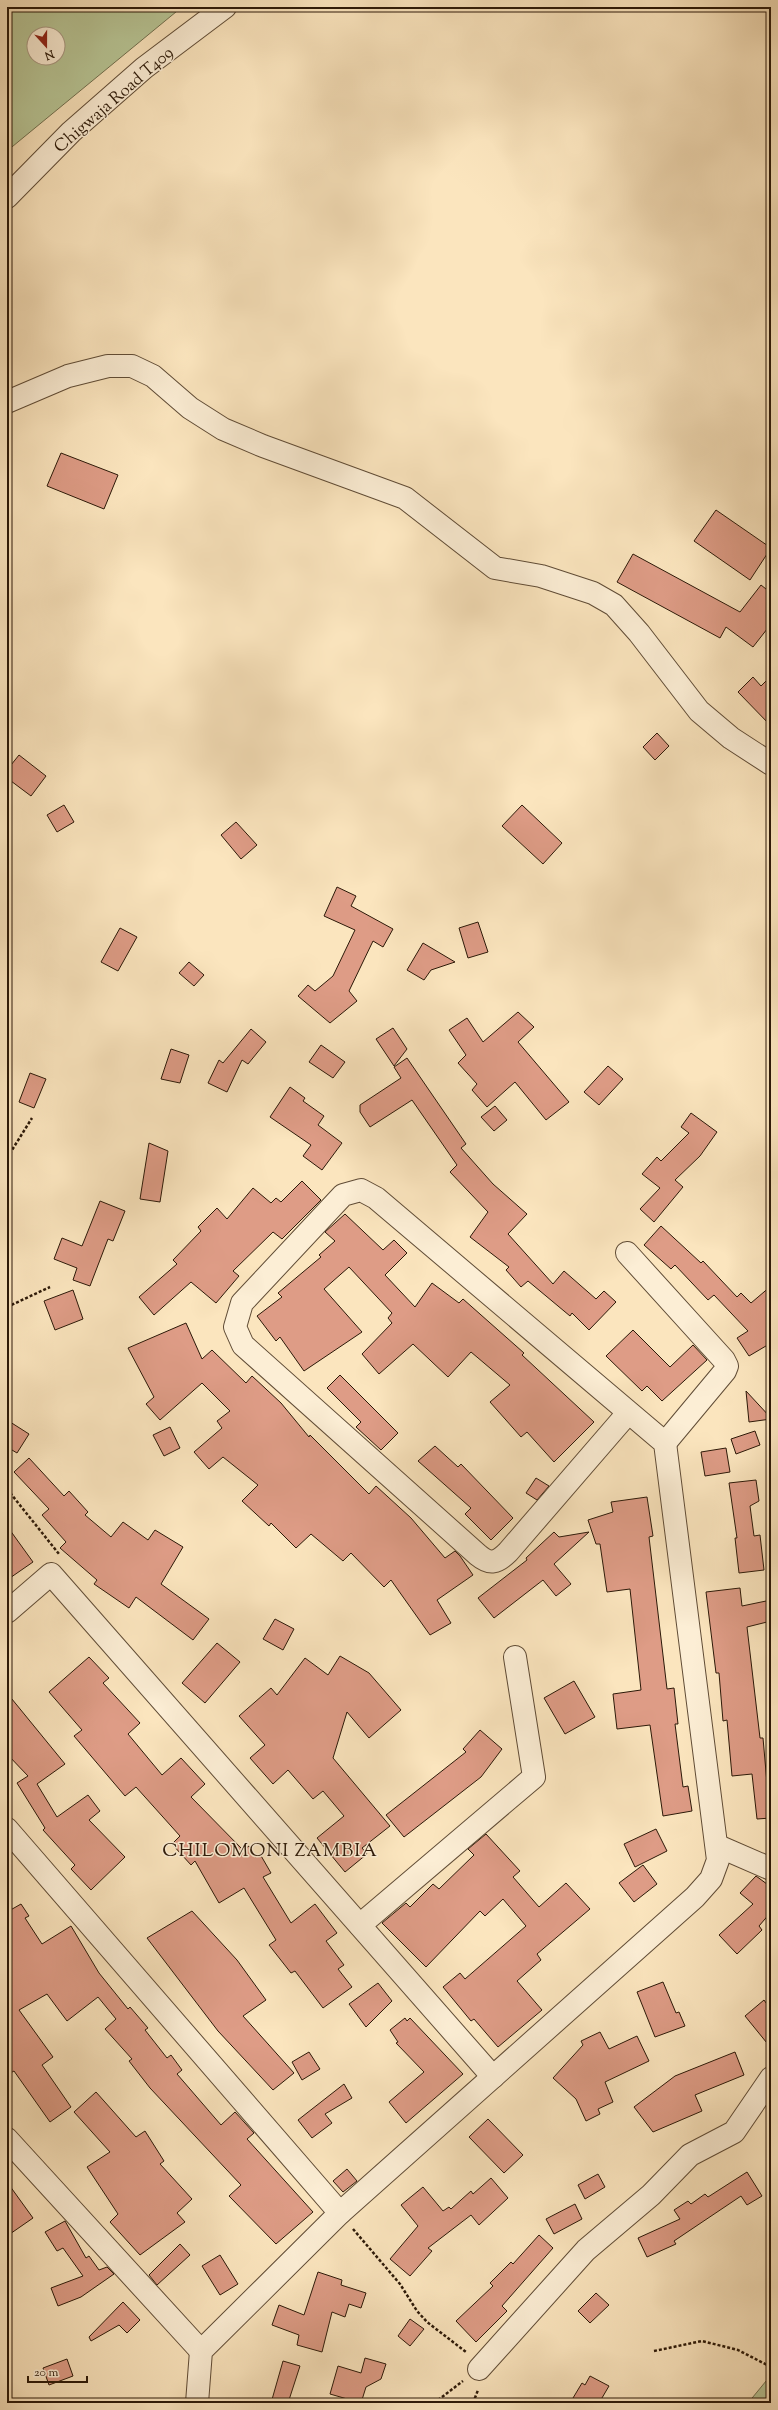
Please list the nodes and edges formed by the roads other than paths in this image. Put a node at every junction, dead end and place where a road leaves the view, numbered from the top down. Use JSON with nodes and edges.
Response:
{"nodes":[{"id":1,"x":225,"y":7,"type":"edge"},
{"id":2,"x":7,"y":197,"type":"edge"},
{"id":3,"x":7,"y":402,"type":"edge"},
{"id":4,"x":770,"y":762,"type":"edge"},
{"id":5,"x":627,"y":1253,"type":"dead end"},
{"id":6,"x":628,"y":1413,"type":"junction"},
{"id":7,"x":665,"y":1443,"type":"junction"},
{"id":8,"x":7,"y":1612,"type":"edge"},
{"id":9,"x":515,"y":1657,"type":"dead end"},
{"id":10,"x":7,"y":1829,"type":"edge"},
{"id":11,"x":718,"y":1846,"type":"junction"},
{"id":12,"x":771,"y":1869,"type":"edge"},
{"id":13,"x":360,"y":1925,"type":"junction"},
{"id":14,"x":494,"y":2077,"type":"junction"},
{"id":15,"x":771,"y":2078,"type":"edge"},
{"id":16,"x":7,"y":2139,"type":"edge"},
{"id":17,"x":340,"y":2213,"type":"junction"},
{"id":18,"x":201,"y":2351,"type":"junction"},
{"id":19,"x":479,"y":2369,"type":"road end"},
{"id":20,"x":196,"y":2403,"type":"edge"}],
"edges":[{"from":1,"to":2,"type":"street","name":"Chigwaja Road T409"},
{"from":3,"to":4,"type":"street"},
{"from":5,"to":7,"type":"street"},
{"from":6,"to":6,"type":"street"},
{"from":6,"to":7,"type":"street"},
{"from":7,"to":11,"type":"street"},
{"from":8,"to":13,"type":"street"},
{"from":9,"to":13,"type":"street"},
{"from":10,"to":17,"type":"street"},
{"from":11,"to":12,"type":"street"},
{"from":11,"to":14,"type":"street"},
{"from":13,"to":14,"type":"street"},
{"from":14,"to":17,"type":"street"},
{"from":15,"to":19,"type":"street"},
{"from":16,"to":18,"type":"street"},
{"from":17,"to":18,"type":"street"},
{"from":18,"to":20,"type":"street"}]}
